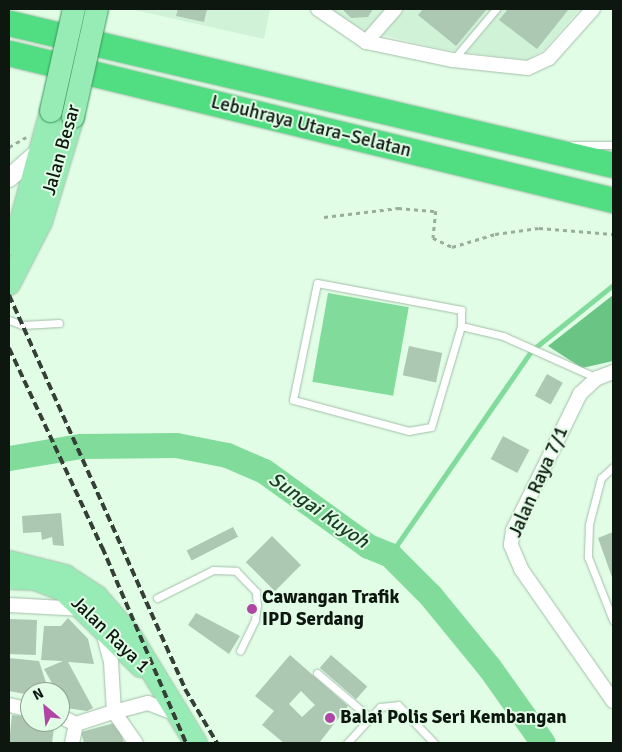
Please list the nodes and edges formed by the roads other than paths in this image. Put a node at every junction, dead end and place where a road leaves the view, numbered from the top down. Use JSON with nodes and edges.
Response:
{"nodes":[{"id":1,"x":74,"y":9,"type":"edge"},
{"id":2,"x":96,"y":9,"type":"edge"},
{"id":3,"x":318,"y":9,"type":"edge"},
{"id":4,"x":395,"y":9,"type":"edge"},
{"id":5,"x":496,"y":9,"type":"edge"},
{"id":6,"x":593,"y":9,"type":"edge"},
{"id":7,"x":9,"y":23,"type":"edge"},
{"id":8,"x":366,"y":42,"type":"junction"},
{"id":9,"x":9,"y":53,"type":"edge"},
{"id":10,"x":454,"y":60,"type":"junction"},
{"id":11,"x":530,"y":144,"type":"junction"},
{"id":12,"x":613,"y":145,"type":"edge"},
{"id":13,"x":42,"y":148,"type":"junction"},
{"id":14,"x":613,"y":165,"type":"edge"},
{"id":15,"x":9,"y":178,"type":"edge"},
{"id":16,"x":613,"y":200,"type":"edge"},
{"id":17,"x":9,"y":244,"type":"edge"},
{"id":18,"x":9,"y":284,"type":"edge"},
{"id":19,"x":9,"y":320,"type":"edge"},
{"id":20,"x":59,"y":323,"type":"dead end"},
{"id":21,"x":461,"y":326,"type":"junction"},
{"id":22,"x":613,"y":372,"type":"edge"},
{"id":23,"x":597,"y":378,"type":"junction"},
{"id":24,"x":613,"y":467,"type":"edge"},
{"id":25,"x":9,"y":562,"type":"edge"},
{"id":26,"x":9,"y":578,"type":"edge"},
{"id":27,"x":157,"y":598,"type":"dead end"},
{"id":28,"x":9,"y":605,"type":"edge"},
{"id":29,"x":87,"y":609,"type":"junction"},
{"id":30,"x":613,"y":620,"type":"edge"},
{"id":31,"x":103,"y":632,"type":"junction"},
{"id":32,"x":240,"y":651,"type":"dead end"},
{"id":33,"x":317,"y":673,"type":"dead end"},
{"id":34,"x":154,"y":678,"type":"junction"},
{"id":35,"x":613,"y":701,"type":"edge"},
{"id":36,"x":114,"y":712,"type":"junction"},
{"id":37,"x":177,"y":714,"type":"junction"},
{"id":38,"x":370,"y":718,"type":"junction"},
{"id":39,"x":70,"y":721,"type":"edge"},
{"id":40,"x":76,"y":724,"type":"junction"},
{"id":41,"x":72,"y":743,"type":"edge"},
{"id":42,"x":136,"y":743,"type":"edge"},
{"id":43,"x":196,"y":743,"type":"edge"},
{"id":44,"x":347,"y":743,"type":"edge"},
{"id":45,"x":434,"y":743,"type":"edge"}],
"edges":[{"from":1,"to":13,"type":"main road","name":"Jalan Besar","bridge":true},
{"from":2,"to":18,"type":"main road","name":"Jalan Besar","bridge":true},
{"from":3,"to":8,"type":"street"},
{"from":4,"to":8,"type":"street"},
{"from":5,"to":10,"type":"lane"},
{"from":6,"to":10,"type":"street"},
{"from":7,"to":11,"type":"highway","name":"Lebuhraya Utara–Selatan"},
{"from":8,"to":10,"type":"street"},
{"from":9,"to":16,"type":"highway","name":"Lebuhraya Utara–Selatan"},
{"from":11,"to":12,"type":"lane"},
{"from":11,"to":14,"type":"highway","name":"Lebuhraya Utara–Selatan"},
{"from":13,"to":15,"type":"street"},
{"from":13,"to":17,"type":"main road","name":"Jalan Besar"},
{"from":19,"to":20,"type":"lane"},
{"from":21,"to":21,"type":"lane"},
{"from":21,"to":23,"type":"lane"},
{"from":22,"to":23,"type":"street","name":"Jalan Raya 7/1"},
{"from":23,"to":35,"type":"street","name":"Jalan Raya 7/1"},
{"from":24,"to":30,"type":"lane"},
{"from":25,"to":34,"type":"main road","name":"Jalan Raya 1"},
{"from":26,"to":29,"type":"main road","name":"Jalan Raya 1"},
{"from":27,"to":32,"type":"lane"},
{"from":28,"to":29,"type":"street"},
{"from":29,"to":31,"type":"main road","name":"Jalan Raya 1"},
{"from":31,"to":34,"type":"main road","name":"Jalan Raya 1"},
{"from":31,"to":36,"type":"street"},
{"from":33,"to":38,"type":"lane"},
{"from":34,"to":37,"type":"main road","name":"Jalan Raya 1"},
{"from":36,"to":37,"type":"street"},
{"from":36,"to":40,"type":"street"},
{"from":36,"to":42,"type":"street"},
{"from":37,"to":43,"type":"main road","name":"Jalan Raya 1"},
{"from":38,"to":44,"type":"lane"},
{"from":38,"to":45,"type":"lane"},
{"from":39,"to":40,"type":"street"},
{"from":40,"to":41,"type":"street"}]}
